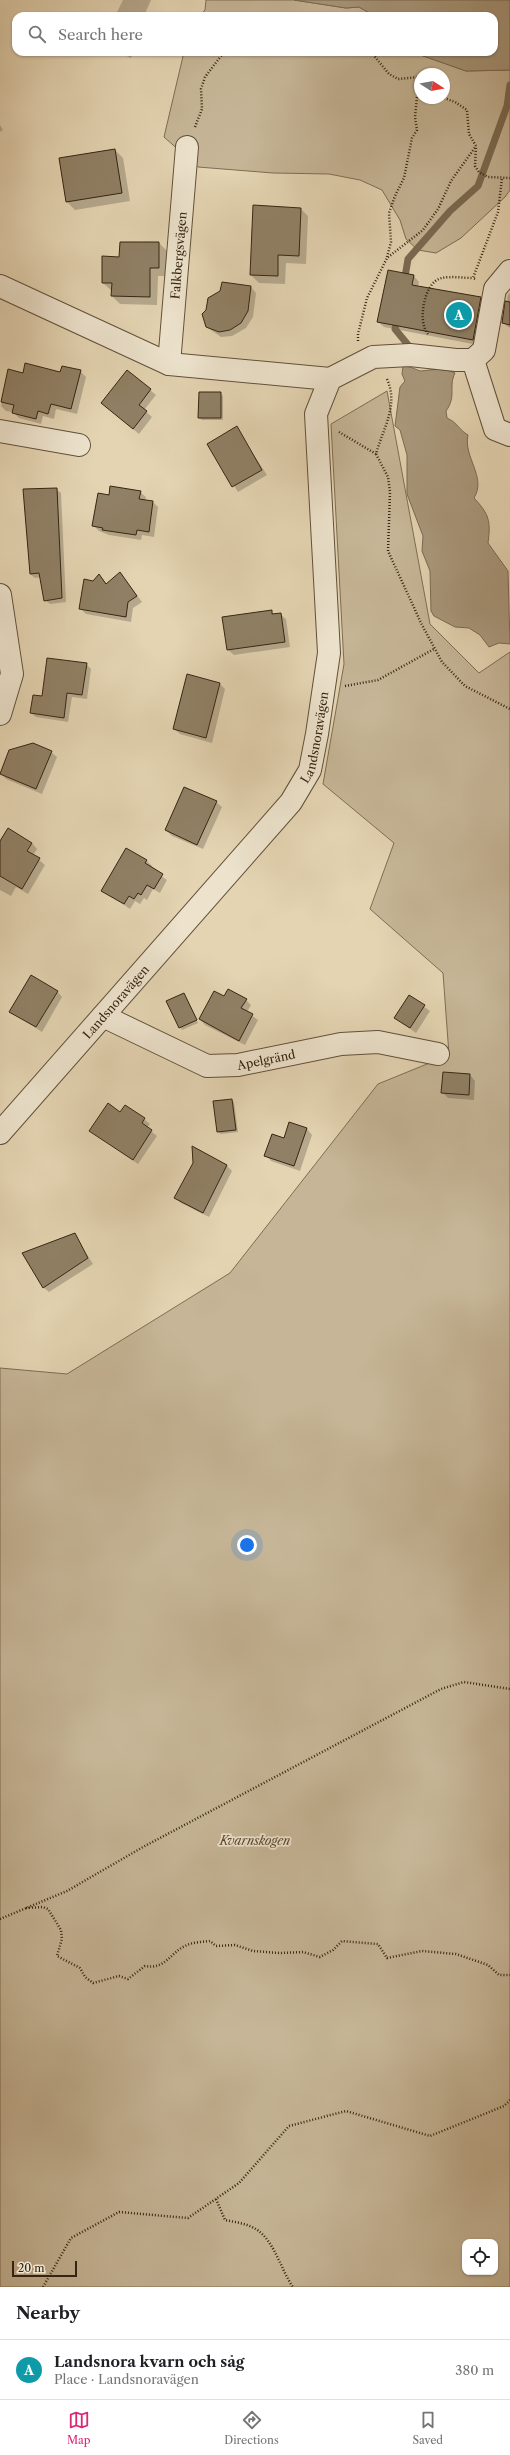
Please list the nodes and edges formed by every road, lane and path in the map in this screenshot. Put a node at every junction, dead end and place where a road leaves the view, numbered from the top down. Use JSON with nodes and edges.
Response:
{"nodes":[{"id":1,"x":221,"y":56,"type":"edge"},
{"id":2,"x":374,"y":56,"type":"edge"},
{"id":3,"x":414,"y":78,"type":"edge"},
{"id":4,"x":450,"y":100,"type":"edge"},
{"id":5,"x":417,"y":104,"type":"edge"},
{"id":6,"x":190,"y":139,"type":"joint"},
{"id":7,"x":476,"y":146,"type":"junction"},
{"id":8,"x":502,"y":178,"type":"junction"},
{"id":9,"x":510,"y":178,"type":"edge"},
{"id":10,"x":387,"y":258,"type":"junction"},
{"id":11,"x":510,"y":271,"type":"edge"},
{"id":12,"x":474,"y":278,"type":"junction"},
{"id":13,"x":0,"y":286,"type":"edge"},
{"id":14,"x":494,"y":293,"type":"junction"},
{"id":15,"x":436,"y":358,"type":"junction"},
{"id":16,"x":367,"y":360,"type":"junction"},
{"id":17,"x":473,"y":360,"type":"junction"},
{"id":18,"x":169,"y":364,"type":"junction"},
{"id":19,"x":330,"y":379,"type":"junction"},
{"id":20,"x":316,"y":414,"type":"junction"},
{"id":21,"x":0,"y":431,"type":"edge"},
{"id":22,"x":510,"y":435,"type":"edge"},
{"id":23,"x":79,"y":445,"type":"dead end"},
{"id":24,"x":376,"y":454,"type":"junction"},
{"id":25,"x":0,"y":595,"type":"edge"},
{"id":26,"x":434,"y":649,"type":"junction"},
{"id":27,"x":323,"y":690,"type":"junction"},
{"id":28,"x":510,"y":709,"type":"edge"},
{"id":29,"x":0,"y":714,"type":"edge"},
{"id":30,"x":103,"y":1016,"type":"junction"},
{"id":31,"x":438,"y":1054,"type":"dead end"},
{"id":32,"x":0,"y":1133,"type":"edge"},
{"id":33,"x":510,"y":1688,"type":"edge"},
{"id":34,"x":26,"y":1908,"type":"junction"},
{"id":35,"x":0,"y":1919,"type":"edge"},
{"id":36,"x":510,"y":1974,"type":"edge"},
{"id":37,"x":510,"y":2100,"type":"edge"},
{"id":38,"x":216,"y":2199,"type":"junction"},
{"id":39,"x":43,"y":2287,"type":"edge"},
{"id":40,"x":293,"y":2287,"type":"edge"}],
"edges":[{"from":1,"to":6,"type":"path"},
{"from":2,"to":3,"type":"path"},
{"from":4,"to":7,"type":"path"},
{"from":5,"to":10,"type":"path"},
{"from":6,"to":18,"type":"street","name":"Falkbergsvägen"},
{"from":7,"to":8,"type":"path"},
{"from":7,"to":10,"type":"path"},
{"from":8,"to":9,"type":"path"},
{"from":8,"to":12,"type":"path"},
{"from":10,"to":16,"type":"path"},
{"from":11,"to":14,"type":"street"},
{"from":12,"to":14,"type":"path"},
{"from":12,"to":15,"type":"path"},
{"from":13,"to":18,"type":"street"},
{"from":14,"to":17,"type":"street"},
{"from":15,"to":16,"type":"street"},
{"from":15,"to":17,"type":"street"},
{"from":16,"to":19,"type":"street"},
{"from":16,"to":24,"type":"path"},
{"from":17,"to":22,"type":"street"},
{"from":18,"to":19,"type":"street"},
{"from":19,"to":20,"type":"street","name":"Landsnoravägen"},
{"from":20,"to":24,"type":"path"},
{"from":20,"to":27,"type":"street","name":"Landsnoravägen"},
{"from":21,"to":23,"type":"street"},
{"from":24,"to":26,"type":"path"},
{"from":25,"to":29,"type":"street"},
{"from":26,"to":27,"type":"path"},
{"from":26,"to":28,"type":"path"},
{"from":27,"to":30,"type":"street","name":"Landsnoravägen"},
{"from":30,"to":31,"type":"street","name":"Apelgränd"},
{"from":30,"to":32,"type":"street","name":"Landsnoravägen"},
{"from":33,"to":34,"type":"path"},
{"from":34,"to":35,"type":"path"},
{"from":34,"to":36,"type":"path"},
{"from":37,"to":38,"type":"path"},
{"from":38,"to":39,"type":"path"},
{"from":38,"to":40,"type":"path"}]}
